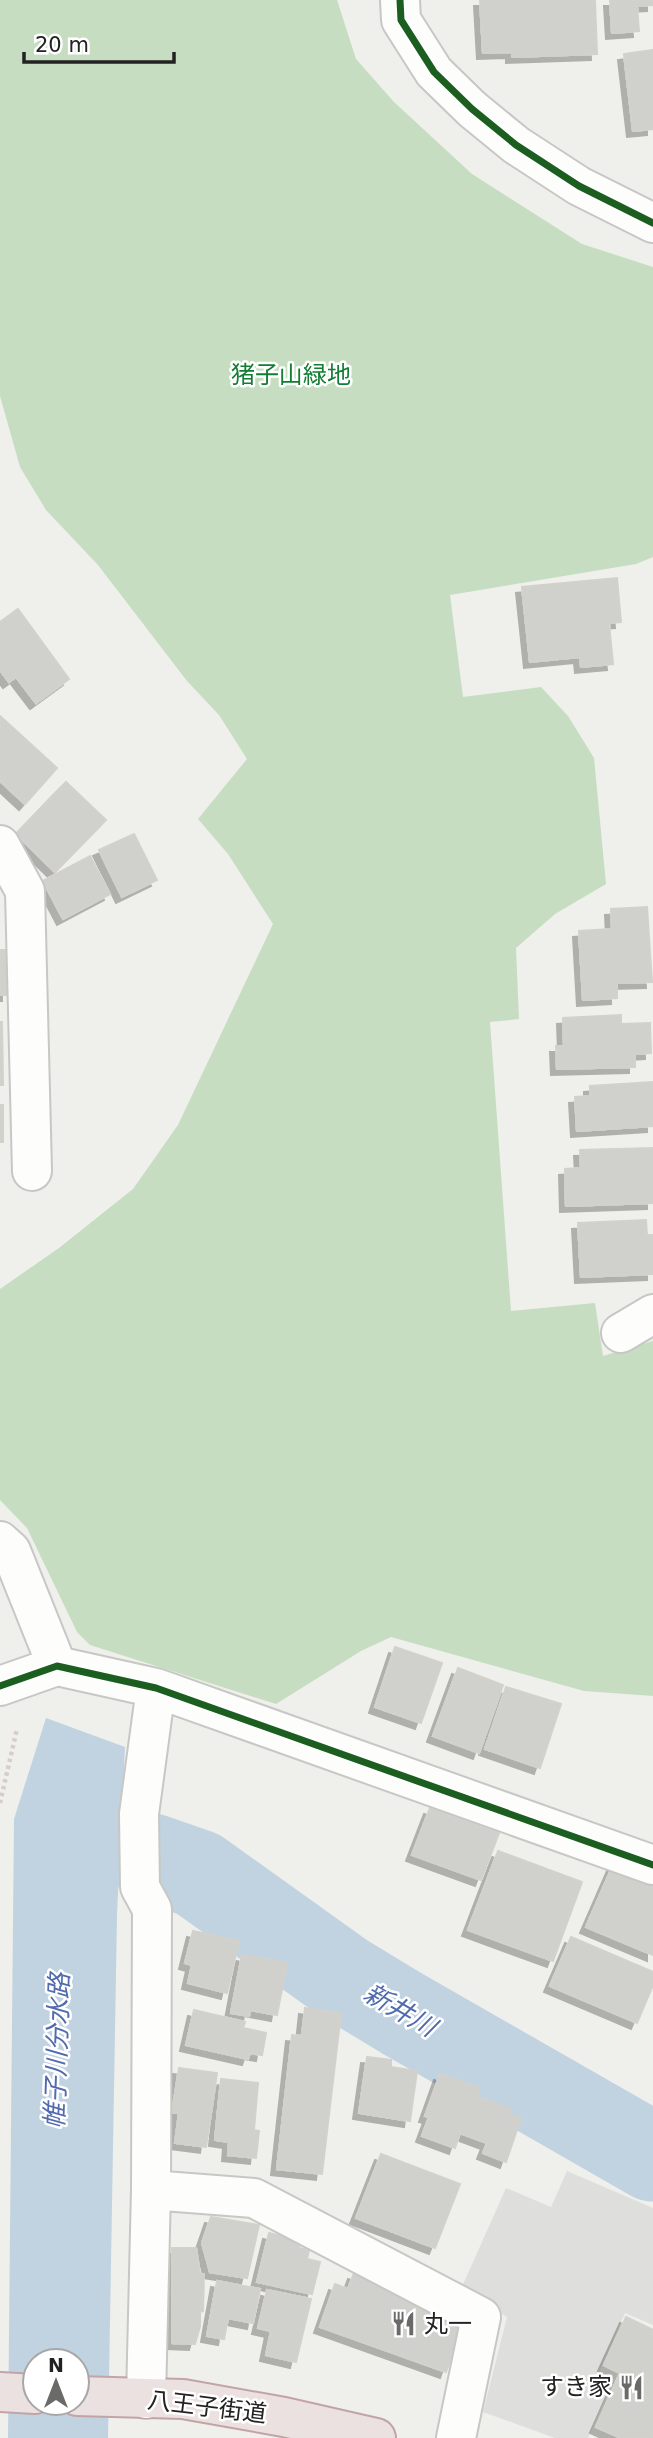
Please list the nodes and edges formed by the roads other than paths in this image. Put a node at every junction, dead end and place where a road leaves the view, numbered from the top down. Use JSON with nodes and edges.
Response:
{"nodes":[{"id":1,"x":400,"y":0,"type":"edge"},
{"id":2,"x":645,"y":208,"type":"edge"},
{"id":3,"x":0,"y":845,"type":"edge"},
{"id":4,"x":13,"y":919,"type":"edge"},
{"id":5,"x":32,"y":1171,"type":"dead end"},
{"id":6,"x":653,"y":1314,"type":"edge"},
{"id":7,"x":621,"y":1333,"type":"dead end"},
{"id":8,"x":0,"y":1541,"type":"edge"},
{"id":9,"x":28,"y":1676,"type":"edge"},
{"id":10,"x":156,"y":1688,"type":"junction"},
{"id":11,"x":653,"y":1865,"type":"edge"},
{"id":12,"x":151,"y":2190,"type":"junction"},
{"id":13,"x":0,"y":2392,"type":"edge"},
{"id":14,"x":21,"y":2393,"type":"edge"},
{"id":15,"x":112,"y":2397,"type":"edge"},
{"id":16,"x":376,"y":2438,"type":"edge"},
{"id":17,"x":456,"y":2438,"type":"edge"}],
"edges":[{"from":1,"to":2,"type":"street"},
{"from":3,"to":4,"type":"street"},
{"from":4,"to":5,"type":"street"},
{"from":6,"to":7,"type":"street"},
{"from":8,"to":9,"type":"street"},
{"from":9,"to":10,"type":"street"},
{"from":10,"to":11,"type":"street"},
{"from":10,"to":12,"type":"street"},
{"from":12,"to":15,"type":"street"},
{"from":12,"to":17,"type":"street"},
{"from":13,"to":14,"type":"highway"},
{"from":15,"to":16,"type":"highway","name":"八王子街道"}]}
